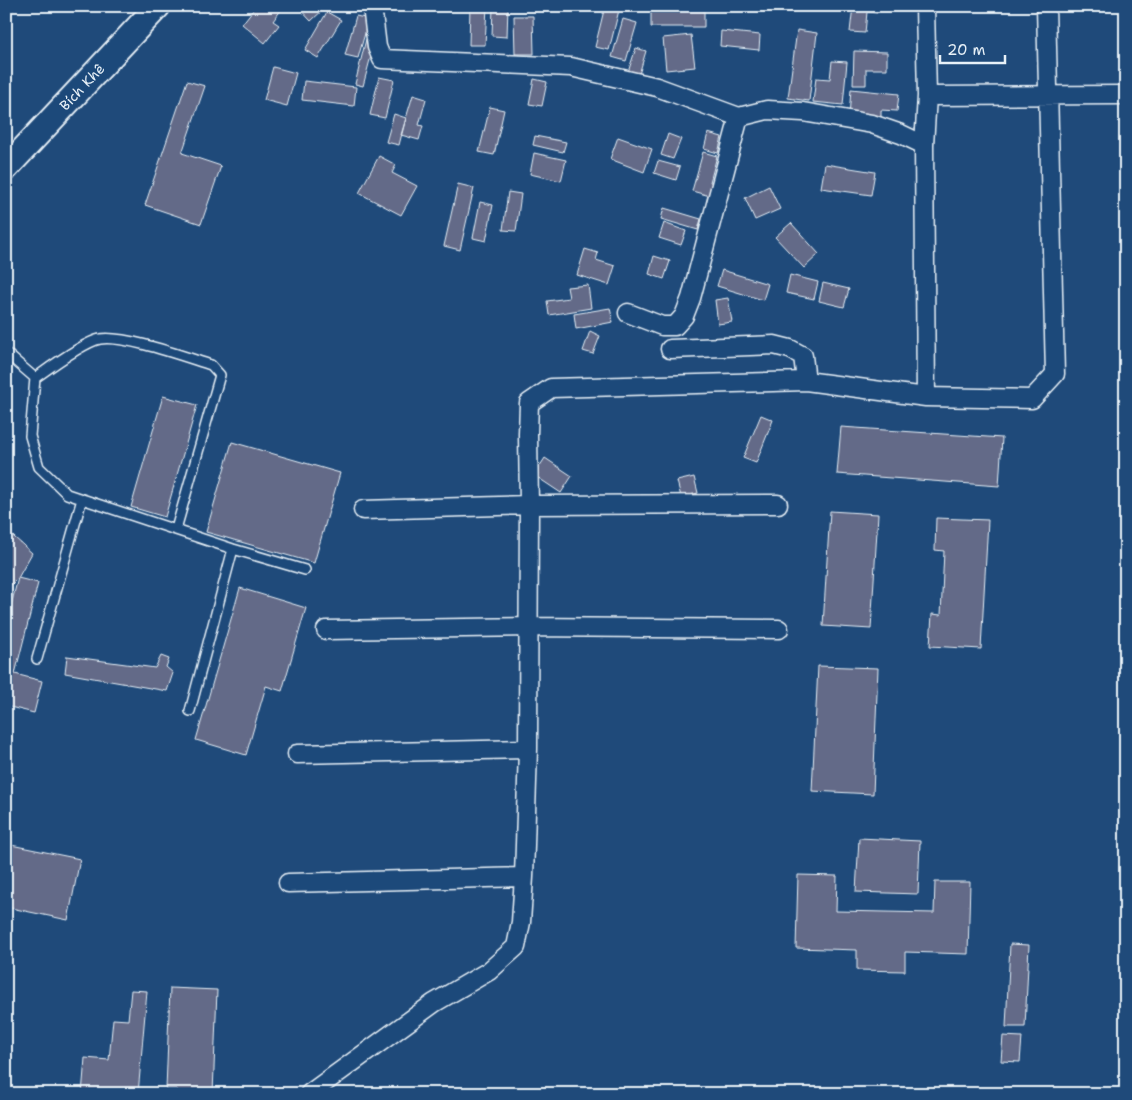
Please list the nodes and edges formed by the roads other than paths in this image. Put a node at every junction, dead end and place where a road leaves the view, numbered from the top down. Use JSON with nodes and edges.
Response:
{"nodes":[{"id":1,"x":158,"y":6,"type":"edge"},
{"id":2,"x":372,"y":6,"type":"edge"},
{"id":3,"x":925,"y":6,"type":"edge"},
{"id":4,"x":1046,"y":6,"type":"edge"},
{"id":5,"x":1126,"y":95,"type":"edge"},
{"id":6,"x":927,"y":96,"type":"junction"},
{"id":7,"x":1047,"y":96,"type":"junction"},
{"id":8,"x":739,"y":117,"type":"junction"},
{"id":9,"x":924,"y":145,"type":"junction"},
{"id":10,"x":6,"y":168,"type":"edge"},
{"id":11,"x":628,"y":313,"type":"dead end"},
{"id":12,"x":670,"y":349,"type":"dead end"},
{"id":13,"x":6,"y":353,"type":"edge"},
{"id":14,"x":34,"y":378,"type":"junction"},
{"id":15,"x":806,"y":381,"type":"junction"},
{"id":16,"x":926,"y":397,"type":"junction"},
{"id":17,"x":82,"y":499,"type":"junction"},
{"id":18,"x":778,"y":504,"type":"dead end"},
{"id":19,"x":529,"y":505,"type":"junction"},
{"id":20,"x":363,"y":510,"type":"dead end"},
{"id":21,"x":176,"y":529,"type":"junction"},
{"id":22,"x":234,"y":549,"type":"junction"},
{"id":23,"x":305,"y":570,"type":"dead end"},
{"id":24,"x":528,"y":627,"type":"junction"},
{"id":25,"x":779,"y":629,"type":"dead end"},
{"id":26,"x":326,"y":630,"type":"dead end"},
{"id":27,"x":37,"y":659,"type":"dead end"},
{"id":28,"x":190,"y":711,"type":"dead end"},
{"id":29,"x":528,"y":749,"type":"junction"},
{"id":30,"x":297,"y":754,"type":"dead end"},
{"id":31,"x":524,"y":878,"type":"junction"},
{"id":32,"x":288,"y":883,"type":"dead end"},
{"id":33,"x":309,"y":1094,"type":"edge"}],
"edges":[{"from":1,"to":10,"type":"main road","name":"Bích Khê"},
{"from":2,"to":8,"type":"street"},
{"from":3,"to":6,"type":"street"},
{"from":4,"to":7,"type":"street"},
{"from":5,"to":7,"type":"street"},
{"from":6,"to":7,"type":"street"},
{"from":6,"to":9,"type":"street"},
{"from":7,"to":16,"type":"street"},
{"from":8,"to":9,"type":"street"},
{"from":8,"to":11,"type":"street"},
{"from":9,"to":16,"type":"street"},
{"from":12,"to":15,"type":"street"},
{"from":13,"to":14,"type":"lane"},
{"from":14,"to":17,"type":"lane"},
{"from":14,"to":21,"type":"lane"},
{"from":15,"to":16,"type":"street"},
{"from":15,"to":19,"type":"street"},
{"from":17,"to":21,"type":"lane"},
{"from":17,"to":27,"type":"lane"},
{"from":18,"to":19,"type":"street"},
{"from":19,"to":20,"type":"street"},
{"from":19,"to":24,"type":"street"},
{"from":21,"to":22,"type":"lane"},
{"from":22,"to":23,"type":"lane"},
{"from":22,"to":28,"type":"lane"},
{"from":24,"to":25,"type":"street"},
{"from":24,"to":26,"type":"street"},
{"from":24,"to":29,"type":"street"},
{"from":29,"to":30,"type":"street"},
{"from":29,"to":31,"type":"street"},
{"from":31,"to":32,"type":"street"},
{"from":31,"to":33,"type":"street"}]}
